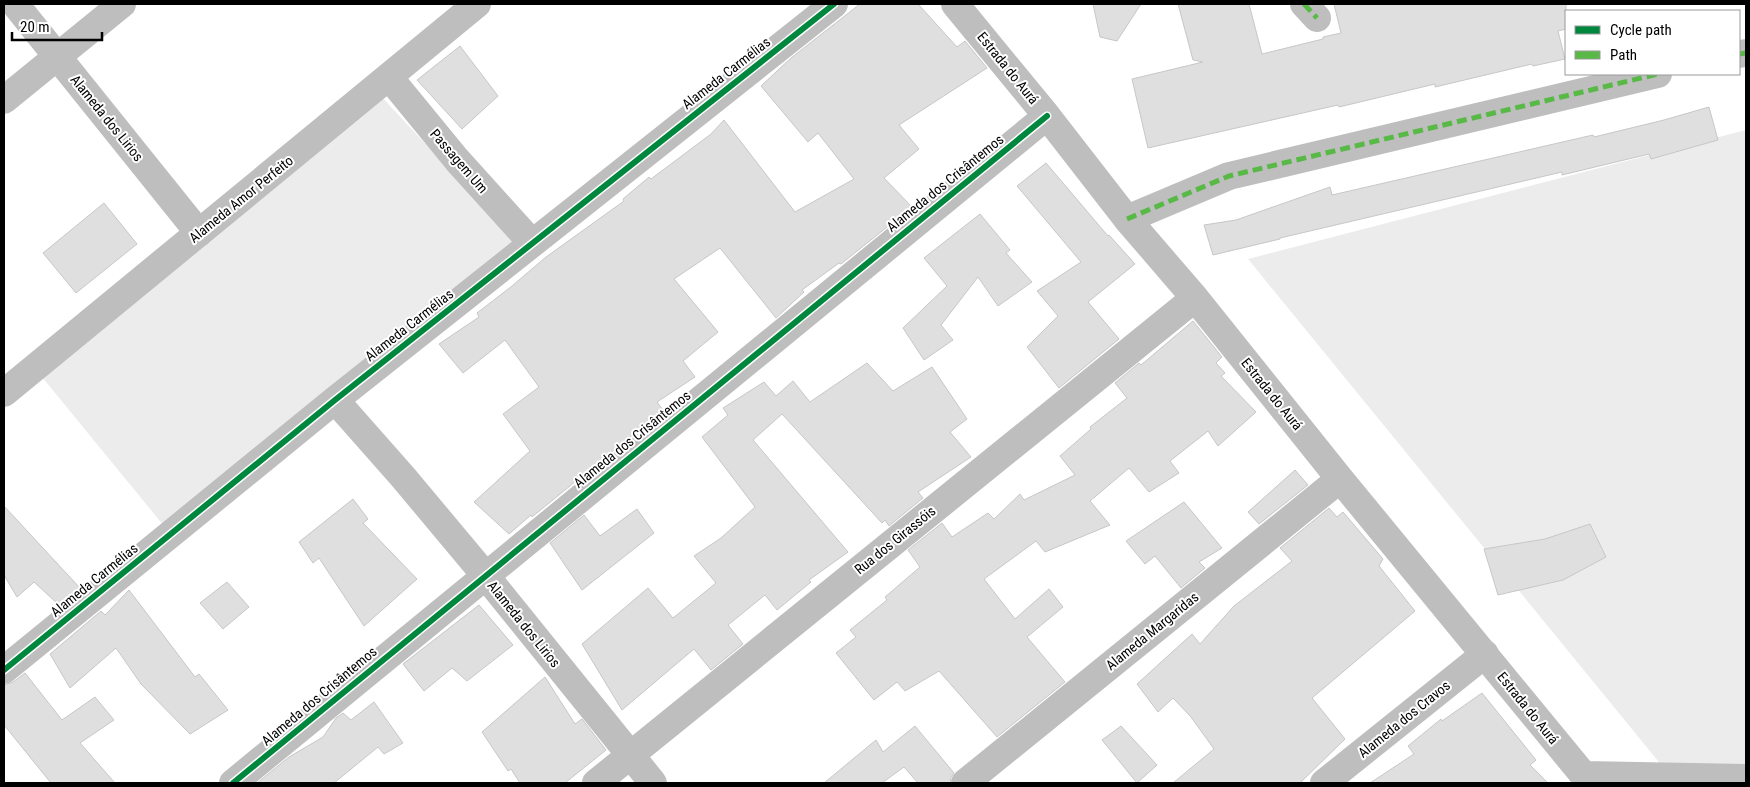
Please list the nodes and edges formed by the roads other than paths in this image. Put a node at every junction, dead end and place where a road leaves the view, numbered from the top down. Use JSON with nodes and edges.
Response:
{"nodes":[{"id":1,"x":15,"y":4,"type":"edge"},
{"id":2,"x":122,"y":4,"type":"edge"},
{"id":3,"x":477,"y":4,"type":"edge"},
{"id":4,"x":834,"y":4,"type":"edge"},
{"id":5,"x":956,"y":4,"type":"edge"},
{"id":6,"x":57,"y":57,"type":"junction"},
{"id":7,"x":1654,"y":75,"type":"edge"},
{"id":8,"x":389,"y":77,"type":"junction"},
{"id":9,"x":4,"y":100,"type":"edge"},
{"id":10,"x":1048,"y":116,"type":"junction"},
{"id":11,"x":1127,"y":219,"type":"junction"},
{"id":12,"x":199,"y":233,"type":"junction"},
{"id":13,"x":532,"y":244,"type":"junction"},
{"id":14,"x":1195,"y":298,"type":"junction"},
{"id":15,"x":4,"y":393,"type":"edge"},
{"id":16,"x":335,"y":400,"type":"junction"},
{"id":17,"x":1340,"y":479,"type":"junction"},
{"id":18,"x":485,"y":575,"type":"junction"},
{"id":19,"x":1485,"y":654,"type":"junction"},
{"id":20,"x":4,"y":670,"type":"edge"},
{"id":21,"x":630,"y":756,"type":"junction"},
{"id":22,"x":1746,"y":778,"type":"edge"},
{"id":23,"x":1587,"y":779,"type":"edge"},
{"id":24,"x":233,"y":783,"type":"edge"},
{"id":25,"x":596,"y":783,"type":"edge"},
{"id":26,"x":652,"y":783,"type":"edge"},
{"id":27,"x":965,"y":783,"type":"edge"},
{"id":28,"x":1324,"y":783,"type":"edge"}],
"edges":[{"from":1,"to":6,"type":"street","name":"Alameda dos Lirios"},
{"from":2,"to":6,"type":"street"},
{"from":3,"to":8,"type":"street","name":"Alameda Amor Perfeito"},
{"from":4,"to":13,"type":"street","name":"Alameda Carmélias"},
{"from":5,"to":10,"type":"street","name":"Estrada do Aurá"},
{"from":6,"to":9,"type":"street"},
{"from":6,"to":12,"type":"street","name":"Alameda dos Lirios"},
{"from":7,"to":11,"type":"street"},
{"from":8,"to":12,"type":"street","name":"Alameda Amor Perfeito"},
{"from":8,"to":13,"type":"street","name":"Passagem Um"},
{"from":10,"to":11,"type":"street","name":"Estrada do Aurá"},
{"from":10,"to":18,"type":"street","name":"Alameda dos Crisântemos"},
{"from":11,"to":14,"type":"street","name":"Estrada do Aurá"},
{"from":12,"to":15,"type":"street","name":"Alameda Amor Perfeito"},
{"from":13,"to":16,"type":"street","name":"Alameda Carmélias"},
{"from":14,"to":17,"type":"street","name":"Estrada do Aurá"},
{"from":14,"to":21,"type":"street","name":"Rua dos Girassóis"},
{"from":16,"to":18,"type":"street","name":"Alameda dos Lirios"},
{"from":16,"to":20,"type":"street","name":"Alameda Carmélias"},
{"from":17,"to":19,"type":"street","name":"Estrada do Aurá"},
{"from":17,"to":27,"type":"street","name":"Alameda Margaridas"},
{"from":18,"to":21,"type":"street","name":"Alameda dos Lirios"},
{"from":18,"to":24,"type":"street","name":"Alameda dos Crisântemos"},
{"from":19,"to":23,"type":"street","name":"Estrada do Aurá"},
{"from":19,"to":28,"type":"street","name":"Alameda dos Cravos"},
{"from":21,"to":25,"type":"street","name":"Rua dos Girassóis"},
{"from":21,"to":26,"type":"street","name":"Alameda dos Lirios"},
{"from":22,"to":23,"type":"street"}]}
